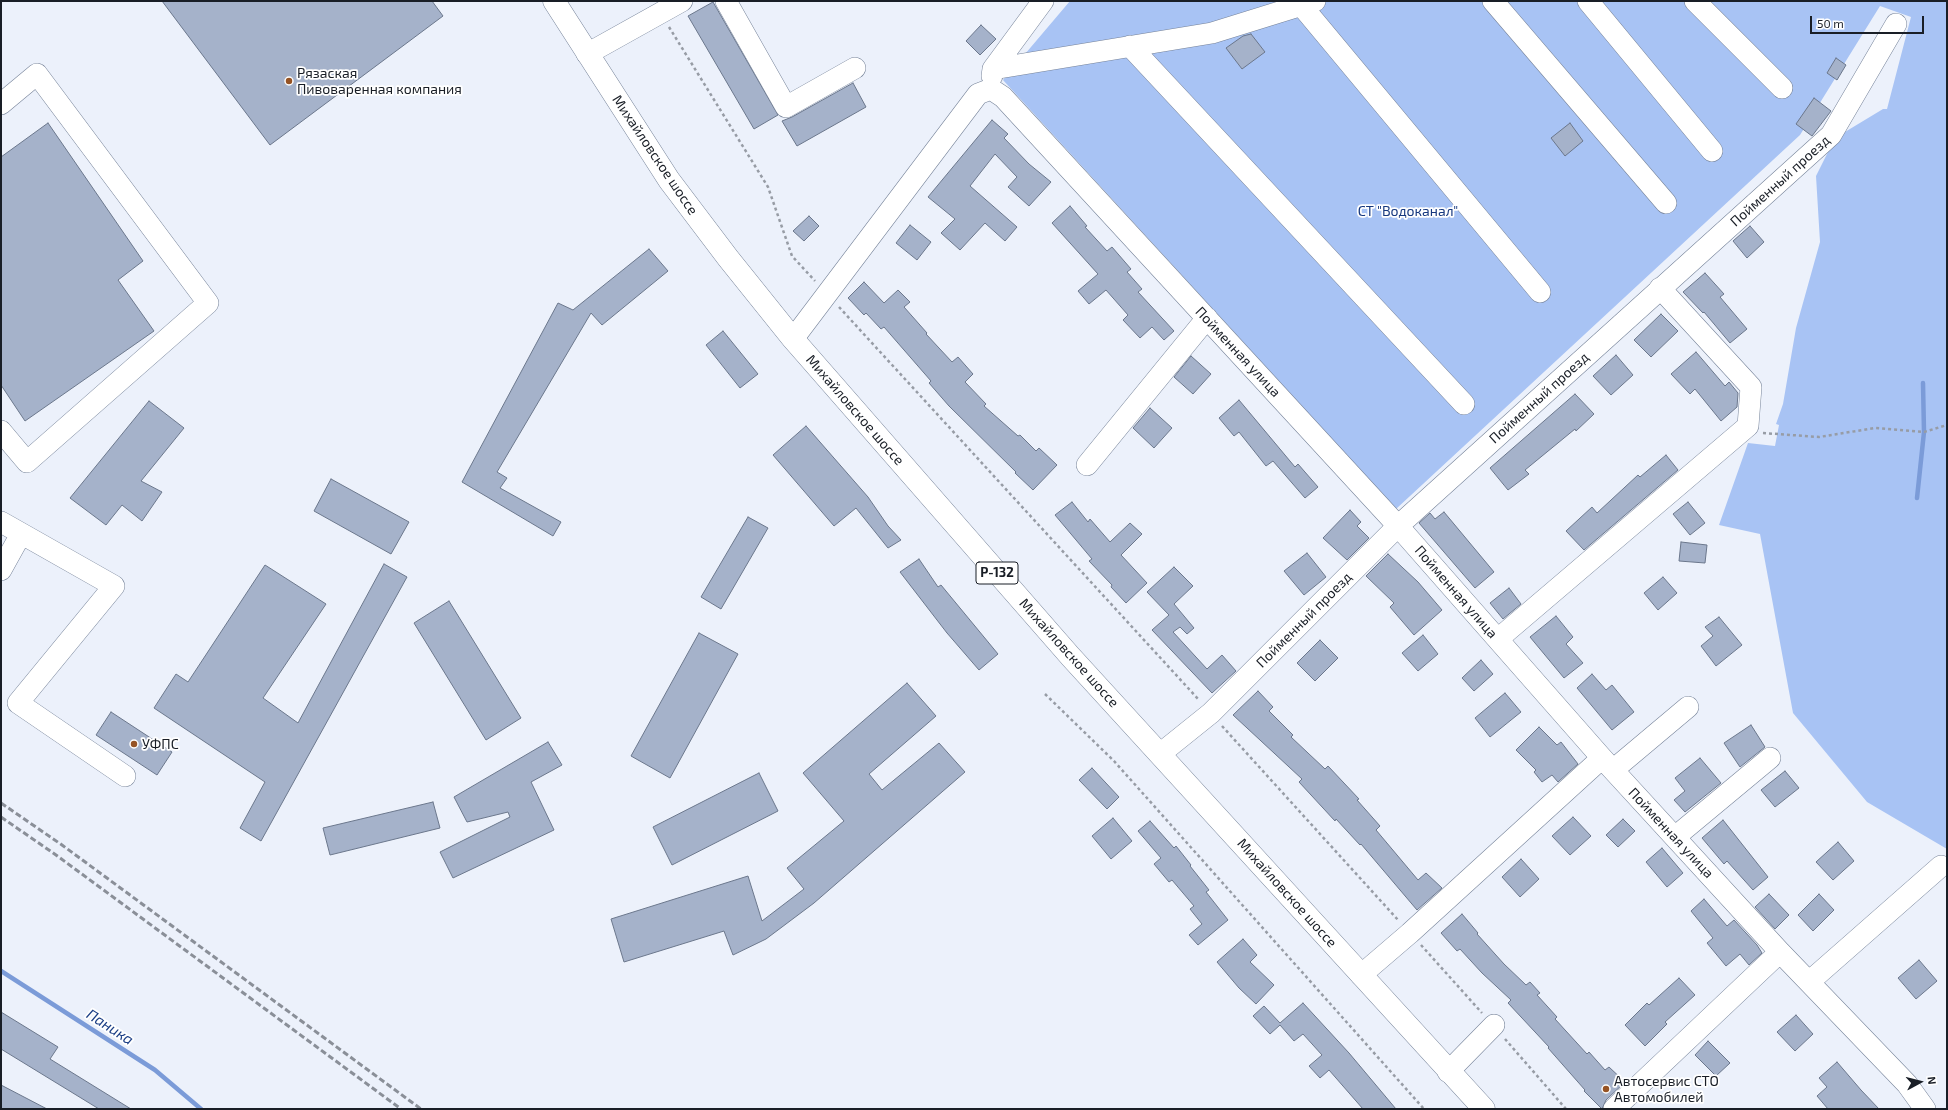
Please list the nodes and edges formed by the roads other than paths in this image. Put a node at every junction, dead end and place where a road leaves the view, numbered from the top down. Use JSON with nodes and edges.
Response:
{"nodes":[{"id":1,"x":554,"y":1,"type":"edge"},
{"id":2,"x":682,"y":1,"type":"edge"},
{"id":3,"x":726,"y":1,"type":"edge"},
{"id":4,"x":1043,"y":1,"type":"edge"},
{"id":5,"x":1493,"y":1,"type":"edge"},
{"id":6,"x":1588,"y":1,"type":"edge"},
{"id":7,"x":1695,"y":1,"type":"edge"},
{"id":8,"x":1308,"y":3,"type":"edge"},
{"id":9,"x":1896,"y":24,"type":"dead end"},
{"id":10,"x":1130,"y":46,"type":"junction"},
{"id":11,"x":587,"y":54,"type":"junction"},
{"id":12,"x":856,"y":68,"type":"dead end"},
{"id":13,"x":993,"y":69,"type":"junction"},
{"id":14,"x":1782,"y":88,"type":"dead end"},
{"id":15,"x":984,"y":92,"type":"junction"},
{"id":16,"x":1,"y":104,"type":"edge"},
{"id":17,"x":1712,"y":152,"type":"dead end"},
{"id":18,"x":1666,"y":203,"type":"dead end"},
{"id":19,"x":1660,"y":288,"type":"junction"},
{"id":20,"x":1540,"y":292,"type":"dead end"},
{"id":21,"x":1207,"y":318,"type":"junction"},
{"id":22,"x":793,"y":339,"type":"junction"},
{"id":23,"x":1464,"y":404,"type":"dead end"},
{"id":24,"x":1,"y":431,"type":"edge"},
{"id":25,"x":1087,"y":465,"type":"dead end"},
{"id":26,"x":1,"y":522,"type":"edge"},
{"id":27,"x":1398,"y":526,"type":"junction"},
{"id":28,"x":22,"y":534,"type":"junction"},
{"id":29,"x":1,"y":570,"type":"edge"},
{"id":30,"x":1498,"y":639,"type":"junction"},
{"id":31,"x":1688,"y":707,"type":"dead end"},
{"id":32,"x":1160,"y":754,"type":"junction"},
{"id":33,"x":1770,"y":758,"type":"dead end"},
{"id":34,"x":1608,"y":764,"type":"junction"},
{"id":35,"x":125,"y":776,"type":"dead end"},
{"id":36,"x":1675,"y":837,"type":"junction"},
{"id":37,"x":1942,"y":866,"type":"dead end"},
{"id":38,"x":1780,"y":952,"type":"junction"},
{"id":39,"x":1361,"y":974,"type":"junction"},
{"id":40,"x":1809,"y":982,"type":"junction"},
{"id":41,"x":1494,"y":1025,"type":"road end"},
{"id":42,"x":1448,"y":1072,"type":"junction"},
{"id":43,"x":1484,"y":1109,"type":"edge"},
{"id":44,"x":1614,"y":1109,"type":"edge"},
{"id":45,"x":1925,"y":1109,"type":"edge"}],
"edges":[{"from":1,"to":11,"type":"main road","name":"Михайловское шоссе","number":"Р-132"},
{"from":2,"to":11,"type":"street"},
{"from":3,"to":12,"type":"street"},
{"from":4,"to":13,"type":"street"},
{"from":5,"to":18,"type":"street"},
{"from":6,"to":17,"type":"street"},
{"from":7,"to":14,"type":"street"},
{"from":8,"to":10,"type":"street"},
{"from":8,"to":20,"type":"street"},
{"from":9,"to":19,"type":"street","name":"Пойменный проезд"},
{"from":10,"to":13,"type":"street"},
{"from":10,"to":23,"type":"street"},
{"from":11,"to":22,"type":"main road","name":"Михайловское шоссе","number":"Р-132"},
{"from":13,"to":15,"type":"street"},
{"from":15,"to":21,"type":"street","name":"Пойменная улица"},
{"from":15,"to":22,"type":"street"},
{"from":16,"to":24,"type":"street"},
{"from":19,"to":27,"type":"street","name":"Пойменный проезд"},
{"from":19,"to":30,"type":"street"},
{"from":21,"to":25,"type":"street"},
{"from":21,"to":27,"type":"street","name":"Пойменная улица"},
{"from":22,"to":32,"type":"main road","name":"Михайловское шоссе","number":"Р-132"},
{"from":26,"to":28,"type":"street"},
{"from":27,"to":30,"type":"street","name":"Пойменная улица"},
{"from":27,"to":32,"type":"street","name":"Пойменный проезд"},
{"from":28,"to":29,"type":"street"},
{"from":28,"to":35,"type":"street"},
{"from":30,"to":34,"type":"street","name":"Пойменная улица"},
{"from":31,"to":34,"type":"street"},
{"from":32,"to":39,"type":"main road","name":"Михайловское шоссе","number":"Р-132"},
{"from":33,"to":36,"type":"street"},
{"from":34,"to":36,"type":"street","name":"Пойменная улица"},
{"from":34,"to":39,"type":"street"},
{"from":36,"to":38,"type":"street","name":"Пойменная улица"},
{"from":37,"to":40,"type":"street"},
{"from":38,"to":40,"type":"street","name":"Пойменная улица"},
{"from":38,"to":44,"type":"street"},
{"from":39,"to":42,"type":"main road","name":"Михайловское шоссе","number":"Р-132"},
{"from":40,"to":45,"type":"street","name":"Пойменная улица"},
{"from":41,"to":42,"type":"street"},
{"from":42,"to":43,"type":"main road","name":"Михайловское шоссе","number":"Р-132"}]}
